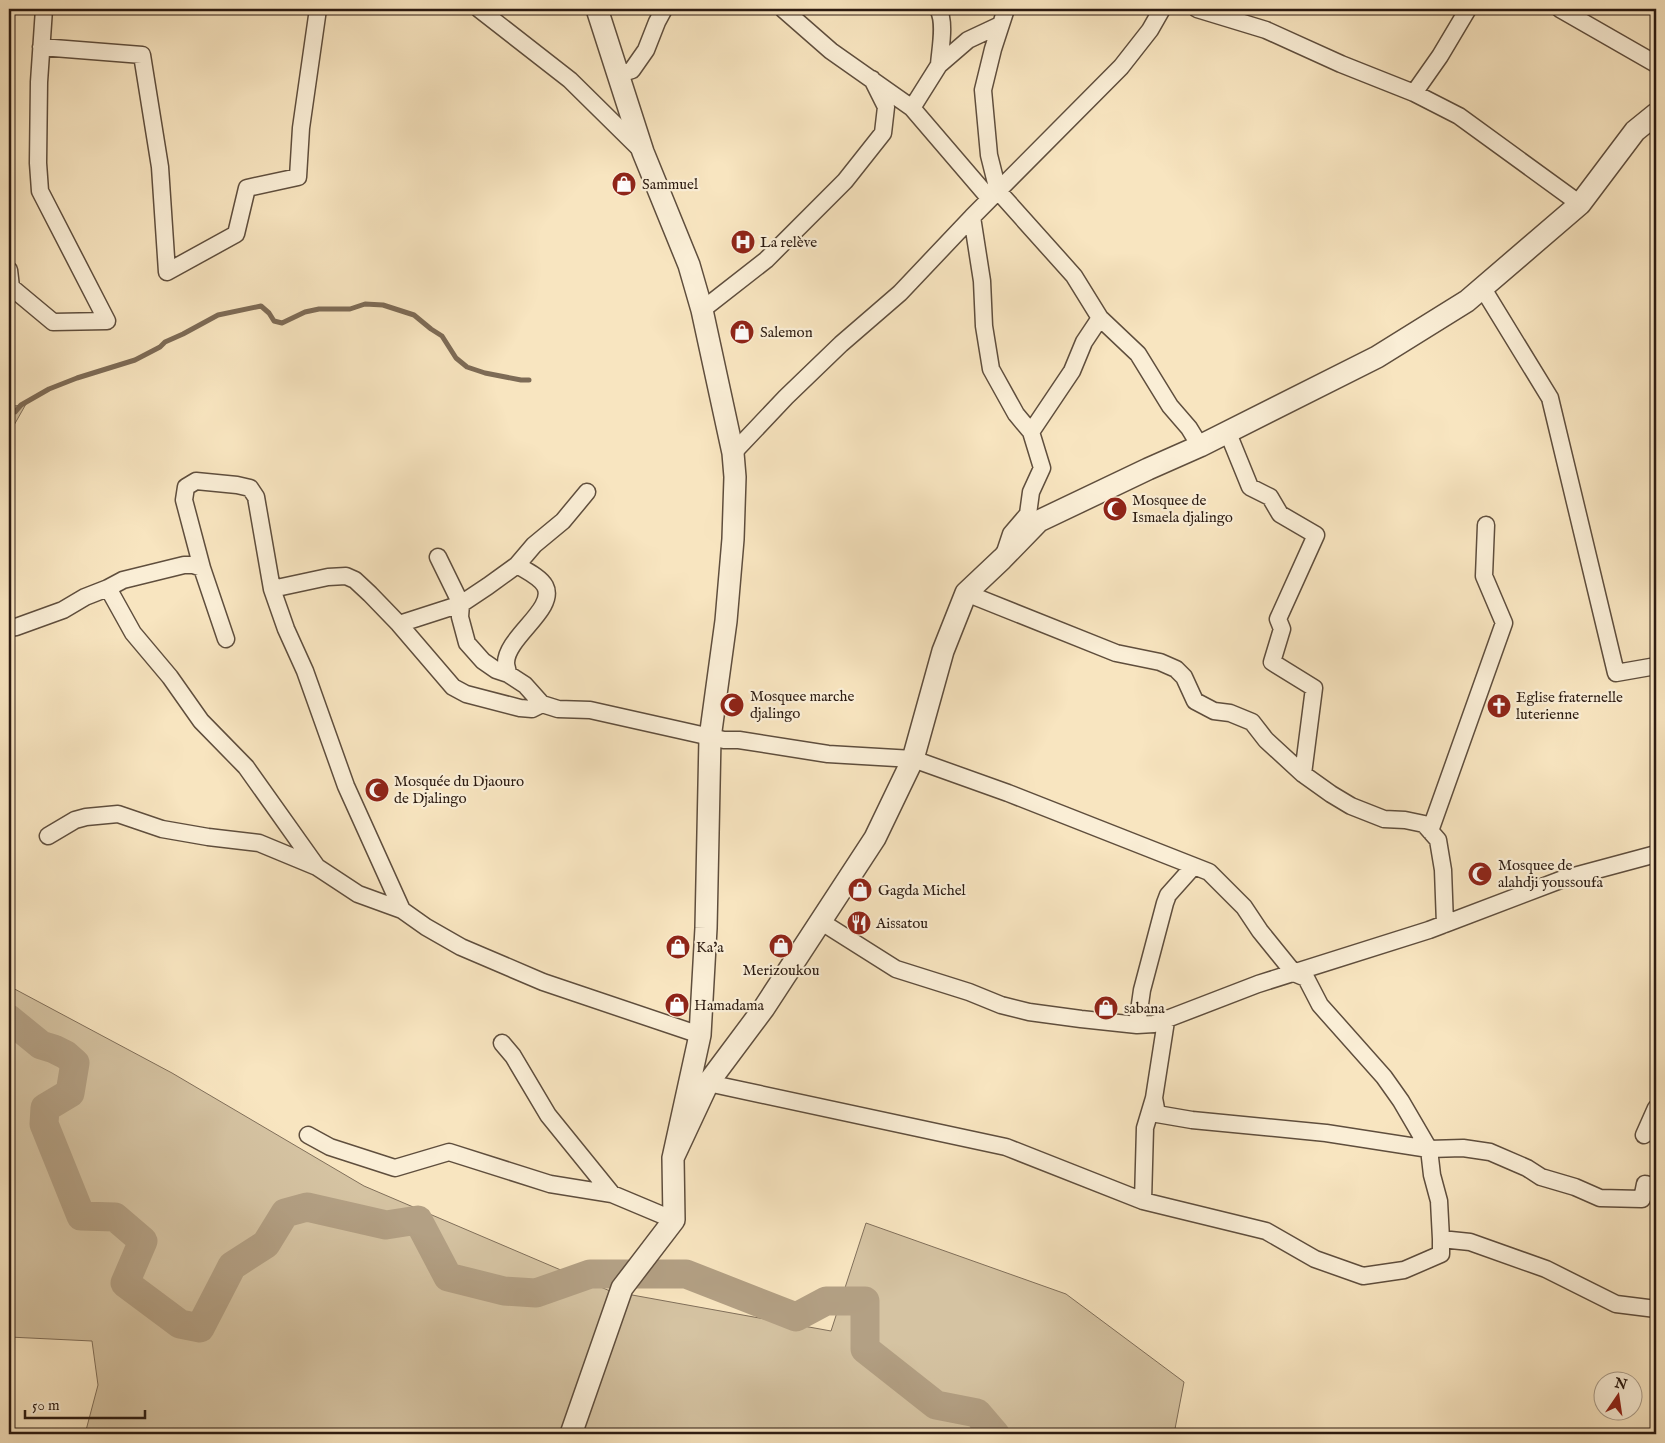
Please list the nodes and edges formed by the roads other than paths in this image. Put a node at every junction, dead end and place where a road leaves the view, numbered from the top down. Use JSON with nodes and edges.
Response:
{"nodes":[{"id":1,"x":44,"y":9,"type":"edge"},
{"id":2,"x":318,"y":9,"type":"edge"},
{"id":3,"x":479,"y":9,"type":"edge"},
{"id":4,"x":597,"y":9,"type":"edge"},
{"id":5,"x":664,"y":9,"type":"edge"},
{"id":6,"x":783,"y":9,"type":"edge"},
{"id":7,"x":938,"y":9,"type":"edge"},
{"id":8,"x":1006,"y":9,"type":"edge"},
{"id":9,"x":1162,"y":9,"type":"edge"},
{"id":10,"x":1197,"y":9,"type":"edge"},
{"id":11,"x":1468,"y":9,"type":"edge"},
{"id":12,"x":1560,"y":9,"type":"edge"},
{"id":13,"x":1000,"y":25,"type":"junction"},
{"id":14,"x":41,"y":47,"type":"junction"},
{"id":15,"x":1656,"y":64,"type":"edge"},
{"id":16,"x":939,"y":65,"type":"junction"},
{"id":17,"x":619,"y":74,"type":"junction"},
{"id":18,"x":872,"y":78,"type":"junction"},
{"id":19,"x":1414,"y":92,"type":"junction"},
{"id":20,"x":912,"y":108,"type":"junction"},
{"id":21,"x":1656,"y":114,"type":"edge"},
{"id":22,"x":643,"y":152,"type":"junction"},
{"id":23,"x":994,"y":195,"type":"junction"},
{"id":24,"x":1580,"y":204,"type":"junction"},
{"id":25,"x":972,"y":217,"type":"junction"},
{"id":26,"x":9,"y":270,"type":"edge"},
{"id":27,"x":1482,"y":287,"type":"junction"},
{"id":28,"x":702,"y":310,"type":"junction"},
{"id":29,"x":1100,"y":318,"type":"junction"},
{"id":30,"x":1031,"y":432,"type":"junction"},
{"id":31,"x":1228,"y":432,"type":"junction"},
{"id":32,"x":1200,"y":446,"type":"junction"},
{"id":33,"x":733,"y":453,"type":"junction"},
{"id":34,"x":587,"y":492,"type":"dead end"},
{"id":35,"x":1486,"y":525,"type":"dead end"},
{"id":36,"x":438,"y":557,"type":"dead end"},
{"id":37,"x":1002,"y":559,"type":"junction"},
{"id":38,"x":517,"y":565,"type":"junction"},
{"id":39,"x":202,"y":568,"type":"junction"},
{"id":40,"x":108,"y":588,"type":"junction"},
{"id":41,"x":272,"y":588,"type":"junction"},
{"id":42,"x":966,"y":594,"type":"junction"},
{"id":43,"x":461,"y":604,"type":"junction"},
{"id":44,"x":399,"y":624,"type":"junction"},
{"id":45,"x":9,"y":628,"type":"edge"},
{"id":46,"x":226,"y":638,"type":"dead end"},
{"id":47,"x":1656,"y":666,"type":"edge"},
{"id":48,"x":508,"y":674,"type":"junction"},
{"id":49,"x":542,"y":704,"type":"junction"},
{"id":50,"x":710,"y":738,"type":"junction"},
{"id":51,"x":913,"y":759,"type":"junction"},
{"id":52,"x":1303,"y":774,"type":"junction"},
{"id":53,"x":1430,"y":832,"type":"junction"},
{"id":54,"x":48,"y":836,"type":"dead end"},
{"id":55,"x":1656,"y":854,"type":"edge"},
{"id":56,"x":1193,"y":866,"type":"junction"},
{"id":57,"x":317,"y":867,"type":"junction"},
{"id":58,"x":402,"y":910,"type":"junction"},
{"id":59,"x":820,"y":921,"type":"junction"},
{"id":60,"x":1445,"y":924,"type":"junction"},
{"id":61,"x":1294,"y":973,"type":"junction"},
{"id":62,"x":1166,"y":1021,"type":"junction"},
{"id":63,"x":1137,"y":1025,"type":"junction"},
{"id":64,"x":700,"y":1035,"type":"junction"},
{"id":65,"x":502,"y":1043,"type":"dead end"},
{"id":66,"x":708,"y":1083,"type":"junction"},
{"id":67,"x":1154,"y":1098,"type":"junction"},
{"id":68,"x":1656,"y":1108,"type":"edge"},
{"id":69,"x":308,"y":1135,"type":"dead end"},
{"id":70,"x":1644,"y":1135,"type":"dead end"},
{"id":71,"x":1429,"y":1149,"type":"junction"},
{"id":72,"x":673,"y":1158,"type":"junction"},
{"id":73,"x":1656,"y":1187,"type":"edge"},
{"id":74,"x":612,"y":1194,"type":"junction"},
{"id":75,"x":1143,"y":1201,"type":"junction"},
{"id":76,"x":674,"y":1220,"type":"junction"},
{"id":77,"x":1441,"y":1238,"type":"junction"},
{"id":78,"x":1656,"y":1309,"type":"edge"},
{"id":79,"x":574,"y":1426,"type":"edge"}],
"edges":[{"from":1,"to":14,"type":"street"},
{"from":2,"to":14,"type":"street"},
{"from":3,"to":22,"type":"street"},
{"from":4,"to":17,"type":"street"},
{"from":5,"to":17,"type":"street"},
{"from":6,"to":18,"type":"street"},
{"from":7,"to":16,"type":"street"},
{"from":8,"to":13,"type":"street"},
{"from":9,"to":23,"type":"street"},
{"from":10,"to":19,"type":"street"},
{"from":11,"to":19,"type":"street"},
{"from":12,"to":15,"type":"street"},
{"from":13,"to":16,"type":"street"},
{"from":13,"to":23,"type":"street"},
{"from":14,"to":26,"type":"street"},
{"from":16,"to":20,"type":"street"},
{"from":17,"to":22,"type":"street"},
{"from":18,"to":20,"type":"street"},
{"from":18,"to":28,"type":"street"},
{"from":19,"to":24,"type":"street"},
{"from":20,"to":23,"type":"street"},
{"from":21,"to":24,"type":"street"},
{"from":22,"to":28,"type":"street"},
{"from":23,"to":25,"type":"street"},
{"from":23,"to":29,"type":"street"},
{"from":24,"to":27,"type":"street"},
{"from":25,"to":30,"type":"street"},
{"from":25,"to":33,"type":"street"},
{"from":27,"to":31,"type":"street"},
{"from":27,"to":47,"type":"street"},
{"from":28,"to":33,"type":"street"},
{"from":29,"to":30,"type":"street"},
{"from":29,"to":32,"type":"street"},
{"from":30,"to":37,"type":"street"},
{"from":31,"to":32,"type":"street"},
{"from":31,"to":52,"type":"street"},
{"from":32,"to":37,"type":"street"},
{"from":33,"to":50,"type":"street"},
{"from":34,"to":38,"type":"street"},
{"from":35,"to":53,"type":"street"},
{"from":36,"to":43,"type":"street"},
{"from":37,"to":42,"type":"street"},
{"from":38,"to":43,"type":"street"},
{"from":38,"to":48,"type":"street"},
{"from":39,"to":40,"type":"street"},
{"from":39,"to":41,"type":"street"},
{"from":39,"to":46,"type":"street"},
{"from":40,"to":45,"type":"street"},
{"from":40,"to":57,"type":"street"},
{"from":41,"to":44,"type":"street"},
{"from":41,"to":58,"type":"street"},
{"from":42,"to":51,"type":"street"},
{"from":42,"to":52,"type":"street"},
{"from":43,"to":44,"type":"street"},
{"from":43,"to":48,"type":"street"},
{"from":44,"to":49,"type":"street"},
{"from":48,"to":49,"type":"street"},
{"from":49,"to":50,"type":"street"},
{"from":50,"to":51,"type":"street"},
{"from":50,"to":64,"type":"street"},
{"from":51,"to":56,"type":"street"},
{"from":51,"to":59,"type":"street"},
{"from":52,"to":53,"type":"street"},
{"from":53,"to":60,"type":"street"},
{"from":54,"to":57,"type":"street"},
{"from":55,"to":60,"type":"street"},
{"from":56,"to":61,"type":"street"},
{"from":56,"to":63,"type":"street"},
{"from":57,"to":58,"type":"street"},
{"from":58,"to":64,"type":"street"},
{"from":59,"to":63,"type":"street"},
{"from":59,"to":66,"type":"street"},
{"from":60,"to":61,"type":"street"},
{"from":61,"to":62,"type":"street"},
{"from":61,"to":71,"type":"street"},
{"from":62,"to":63,"type":"street"},
{"from":62,"to":67,"type":"street"},
{"from":64,"to":72,"type":"street"},
{"from":65,"to":74,"type":"street"},
{"from":66,"to":72,"type":"street"},
{"from":66,"to":75,"type":"street"},
{"from":67,"to":71,"type":"street"},
{"from":67,"to":75,"type":"street"},
{"from":68,"to":70,"type":"street"},
{"from":69,"to":74,"type":"street"},
{"from":71,"to":73,"type":"street"},
{"from":71,"to":77,"type":"street"},
{"from":72,"to":76,"type":"street"},
{"from":74,"to":76,"type":"street"},
{"from":75,"to":77,"type":"street"},
{"from":76,"to":79,"type":"street"},
{"from":77,"to":78,"type":"street"}]}
